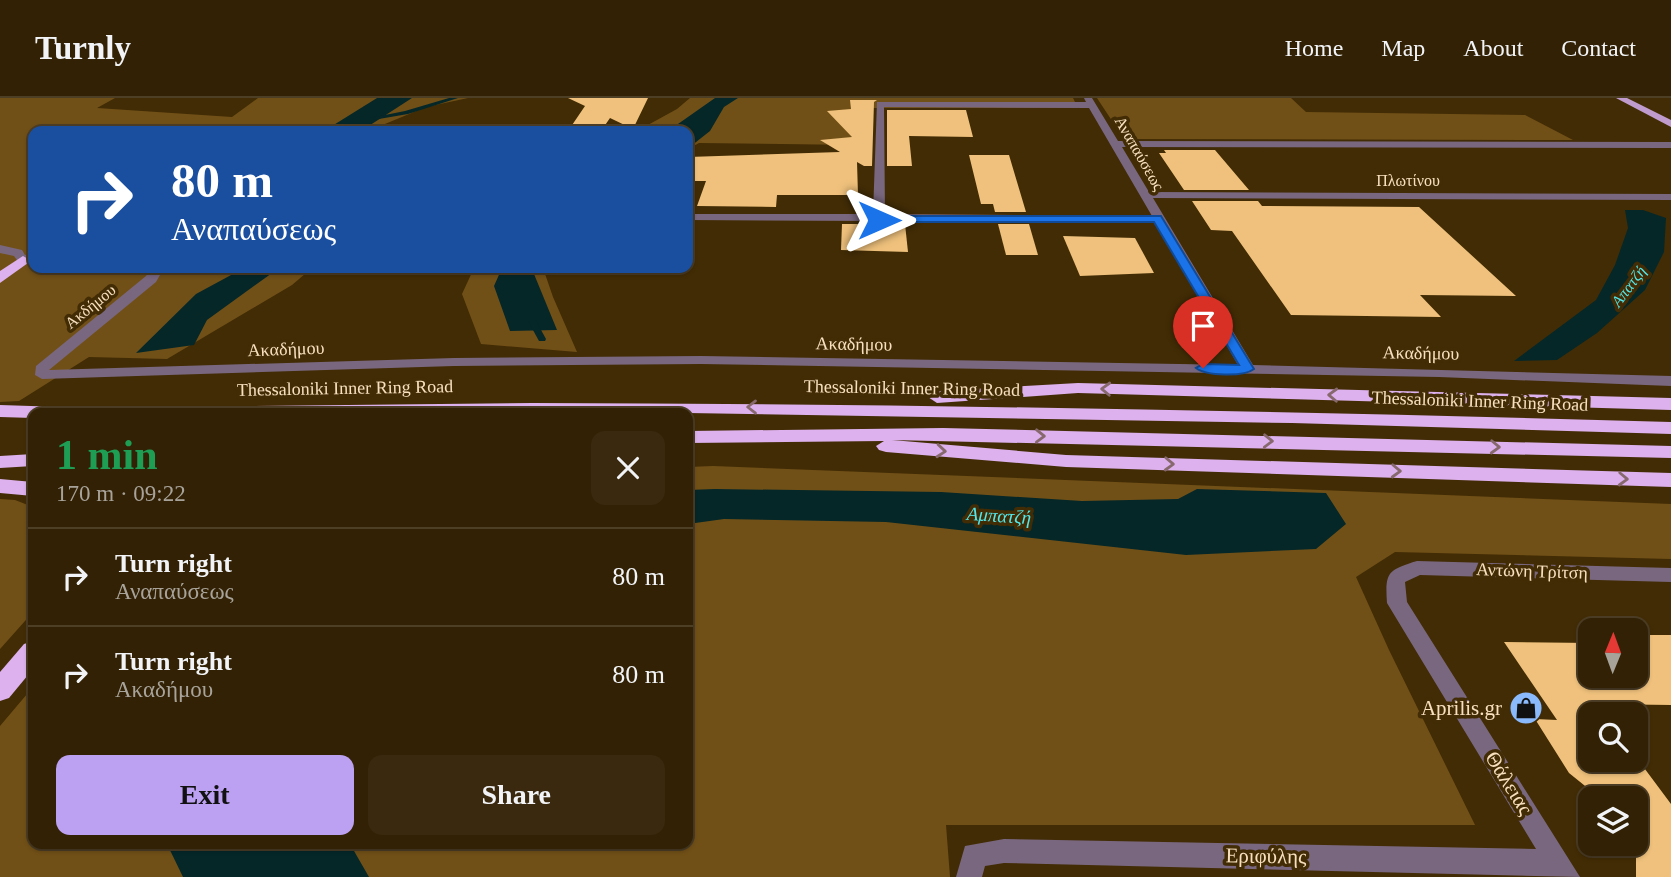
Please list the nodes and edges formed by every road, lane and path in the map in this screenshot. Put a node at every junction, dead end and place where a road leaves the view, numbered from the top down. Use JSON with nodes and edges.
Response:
{"nodes":[{"id":1,"x":1620,"y":98,"type":"edge"},
{"id":2,"x":1090,"y":101,"type":"edge"},
{"id":3,"x":1658,"y":117,"type":"junction"},
{"id":4,"x":1671,"y":117,"type":"edge"},
{"id":5,"x":1671,"y":124,"type":"edge"},
{"id":6,"x":1115,"y":144,"type":"junction"},
{"id":7,"x":1671,"y":145,"type":"edge"},
{"id":8,"x":1145,"y":195,"type":"junction"},
{"id":9,"x":1671,"y":197,"type":"edge"},
{"id":10,"x":693,"y":217,"type":"edge"},
{"id":11,"x":1158,"y":219,"type":"junction"},
{"id":12,"x":879,"y":220,"type":"junction"},
{"id":13,"x":0,"y":249,"type":"edge"},
{"id":14,"x":28,"y":258,"type":"edge"},
{"id":15,"x":155,"y":273,"type":"edge"},
{"id":16,"x":0,"y":278,"type":"edge"},
{"id":17,"x":41,"y":369,"type":"joint"},
{"id":18,"x":1248,"y":369,"type":"junction"},
{"id":19,"x":1671,"y":380,"type":"edge"},
{"id":20,"x":1671,"y":404,"type":"edge"},
{"id":21,"x":408,"y":408,"type":"edge"},
{"id":22,"x":693,"y":408,"type":"edge"},
{"id":23,"x":693,"y":408,"type":"edge"},
{"id":24,"x":820,"y":408,"type":"junction"},
{"id":25,"x":0,"y":411,"type":"edge"},
{"id":26,"x":28,"y":412,"type":"edge"},
{"id":27,"x":28,"y":418,"type":"edge"},
{"id":28,"x":0,"y":420,"type":"edge"},
{"id":29,"x":1671,"y":428,"type":"edge"},
{"id":30,"x":751,"y":435,"type":"junction"},
{"id":31,"x":693,"y":436,"type":"edge"},
{"id":32,"x":1671,"y":452,"type":"edge"},
{"id":33,"x":28,"y":460,"type":"edge"},
{"id":34,"x":0,"y":462,"type":"edge"},
{"id":35,"x":1671,"y":480,"type":"edge"},
{"id":36,"x":0,"y":486,"type":"edge"},
{"id":37,"x":28,"y":489,"type":"edge"},
{"id":38,"x":1671,"y":575,"type":"edge"},
{"id":39,"x":1395,"y":579,"type":"joint"},
{"id":40,"x":28,"y":657,"type":"edge"},
{"id":41,"x":0,"y":690,"type":"edge"},
{"id":42,"x":972,"y":866,"type":"edge"},
{"id":43,"x":1562,"y":869,"type":"edge"}],
"edges":[{"from":1,"to":3,"type":"main road"},
{"from":2,"to":6,"type":"street","name":"Αναπαύσεως"},
{"from":2,"to":12,"type":"street"},
{"from":3,"to":4,"type":"street"},
{"from":3,"to":5,"type":"main road"},
{"from":6,"to":7,"type":"street"},
{"from":6,"to":8,"type":"street","name":"Αναπαύσεως"},
{"from":8,"to":9,"type":"street","name":"Πλωτίνου"},
{"from":8,"to":11,"type":"street","name":"Αναπαύσεως"},
{"from":10,"to":12,"type":"street"},
{"from":11,"to":12,"type":"street"},
{"from":11,"to":18,"type":"street","name":"Αναπαύσεως"},
{"from":13,"to":14,"type":"street"},
{"from":14,"to":16,"type":"highway"},
{"from":15,"to":17,"type":"street","name":"Ακδήμου"},
{"from":17,"to":18,"type":"street","name":"Ακαδήμου"},
{"from":18,"to":19,"type":"street","name":"Ακαδήμου"},
{"from":20,"to":24,"type":"highway","one_way":true},
{"from":23,"to":21,"type":"highway","name":"Thessaloniki Inner Ring Road","one_way":true},
{"from":24,"to":22,"type":"highway","name":"Thessaloniki Inner Ring Road","one_way":true},
{"from":24,"to":29,"type":"highway","name":"Thessaloniki Inner Ring Road"},
{"from":25,"to":26,"type":"highway"},
{"from":27,"to":28,"type":"highway"},
{"from":30,"to":31,"type":"highway"},
{"from":30,"to":32,"type":"highway","one_way":true},
{"from":30,"to":35,"type":"highway","one_way":true},
{"from":33,"to":34,"type":"highway"},
{"from":36,"to":37,"type":"highway"},
{"from":38,"to":39,"type":"street","name":"Αντώνη Τρίτση"},
{"from":39,"to":43,"type":"street","name":"Θάλειας"},
{"from":40,"to":41,"type":"highway"},
{"from":42,"to":43,"type":"street","name":"Εριφύλης"}]}
